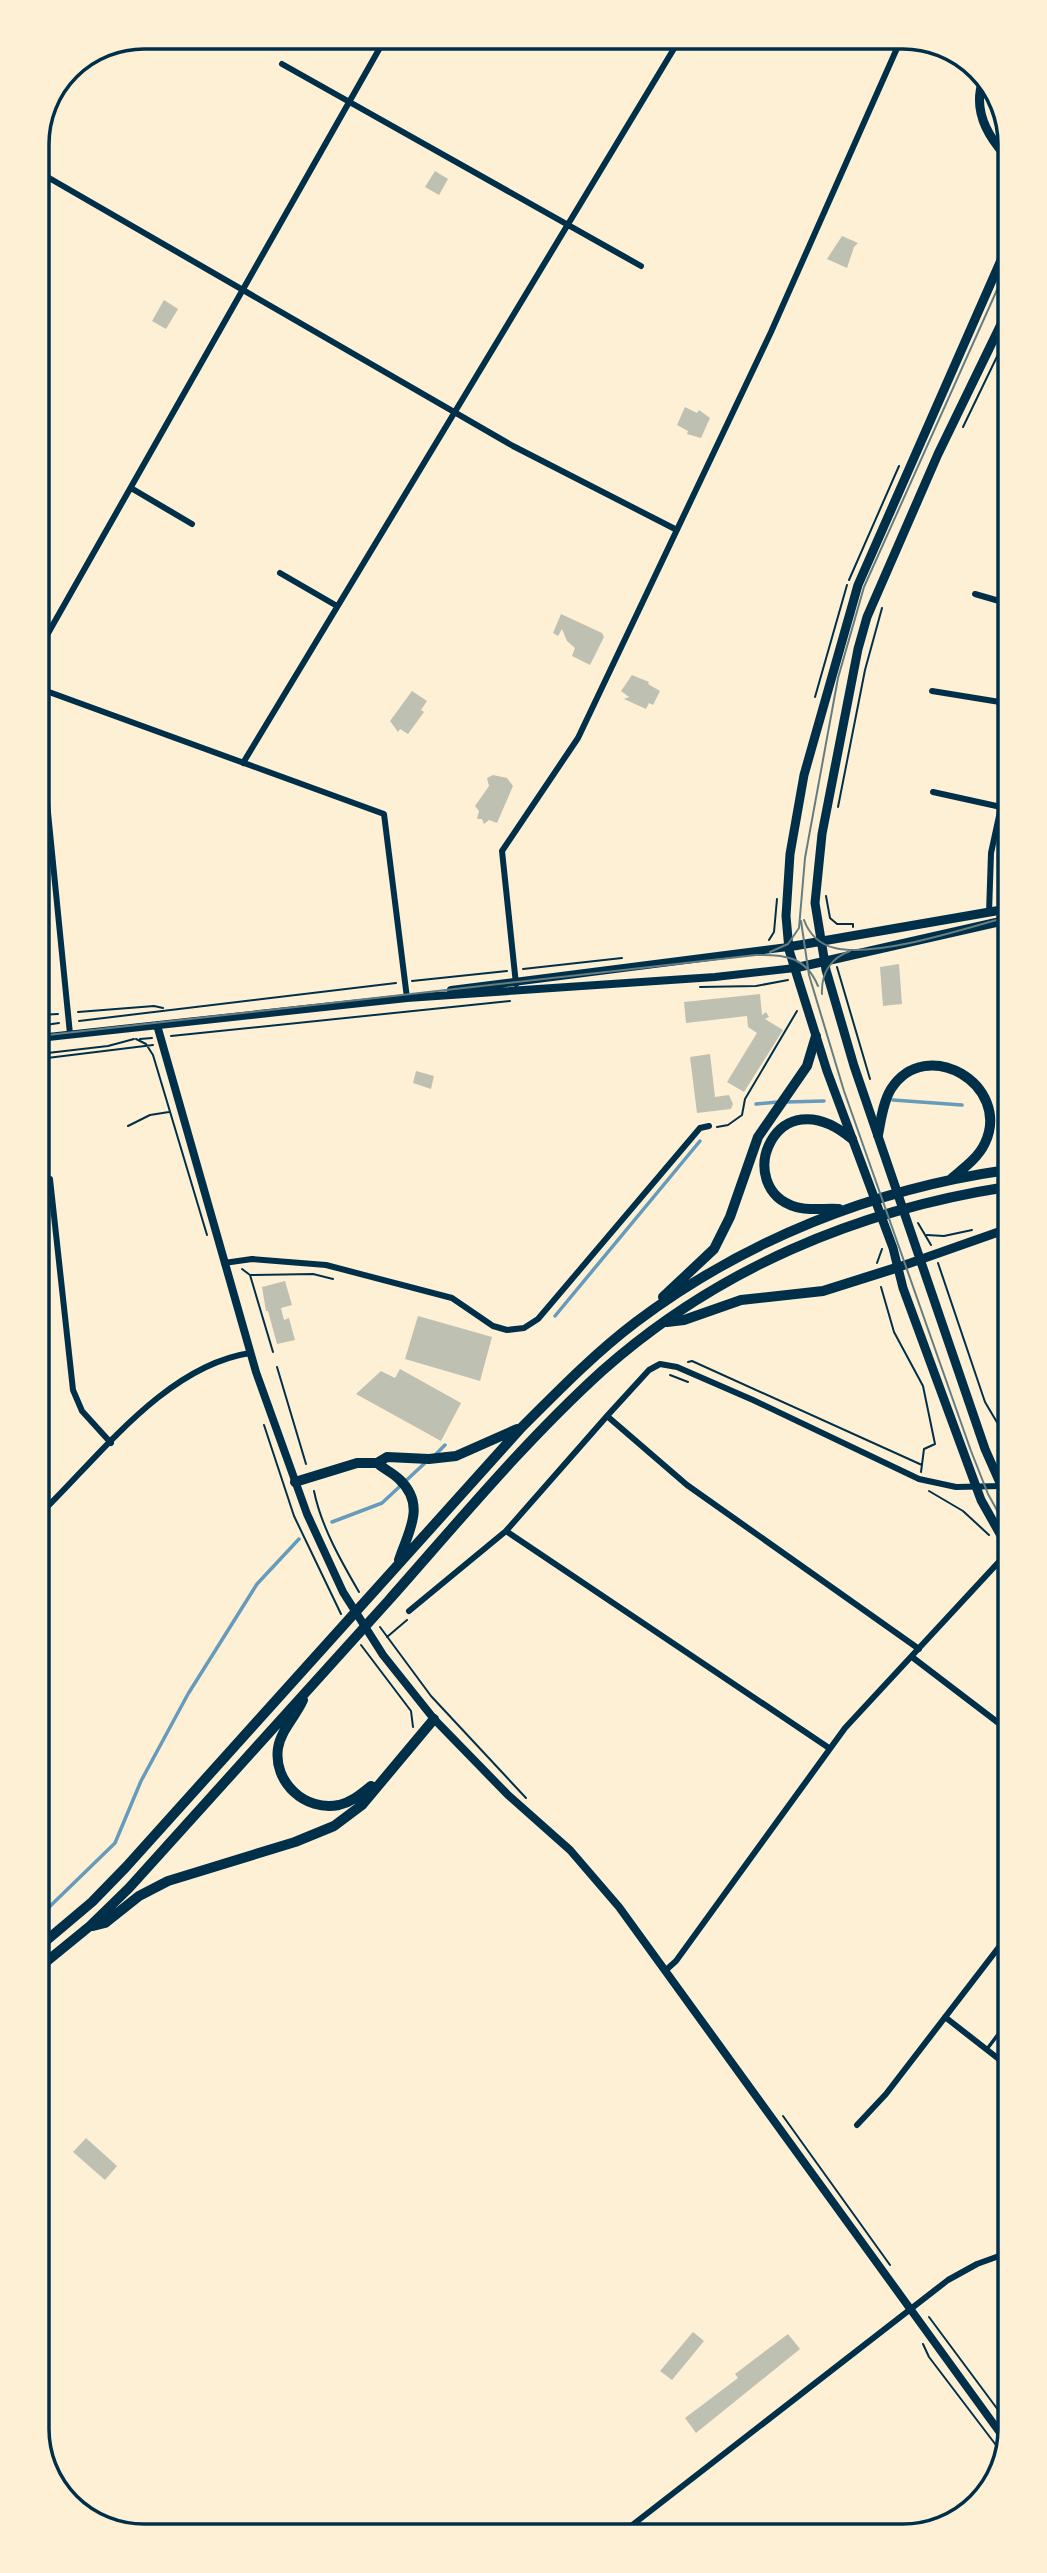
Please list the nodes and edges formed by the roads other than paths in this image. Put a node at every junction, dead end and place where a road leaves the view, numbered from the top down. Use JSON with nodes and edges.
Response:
{"nodes":[{"id":1,"x":379,"y":49,"type":"edge"},
{"id":2,"x":674,"y":49,"type":"edge"},
{"id":3,"x":897,"y":49,"type":"edge"},
{"id":4,"x":282,"y":64,"type":"dead end"},
{"id":5,"x":981,"y":90,"type":"edge"},
{"id":6,"x":349,"y":101,"type":"junction"},
{"id":7,"x":998,"y":147,"type":"edge"},
{"id":8,"x":49,"y":178,"type":"edge"},
{"id":9,"x":567,"y":225,"type":"junction"},
{"id":10,"x":641,"y":266,"type":"dead end"},
{"id":11,"x":998,"y":267,"type":"edge"},
{"id":12,"x":241,"y":287,"type":"junction"},
{"id":13,"x":998,"y":330,"type":"edge"},
{"id":14,"x":455,"y":410,"type":"junction"},
{"id":15,"x":131,"y":488,"type":"junction"},
{"id":16,"x":192,"y":524,"type":"dead end"},
{"id":17,"x":677,"y":530,"type":"junction"},
{"id":18,"x":280,"y":573,"type":"dead end"},
{"id":19,"x":975,"y":594,"type":"dead end"},
{"id":20,"x":998,"y":601,"type":"edge"},
{"id":21,"x":337,"y":606,"type":"junction"},
{"id":22,"x":49,"y":632,"type":"edge"},
{"id":23,"x":932,"y":691,"type":"dead end"},
{"id":24,"x":49,"y":692,"type":"edge"},
{"id":25,"x":998,"y":702,"type":"edge"},
{"id":26,"x":243,"y":763,"type":"junction"},
{"id":27,"x":933,"y":792,"type":"dead end"},
{"id":28,"x":998,"y":806,"type":"edge"},
{"id":29,"x":49,"y":825,"type":"edge"},
{"id":30,"x":998,"y":826,"type":"edge"},
{"id":31,"x":998,"y":910,"type":"edge"},
{"id":32,"x":989,"y":912,"type":"junction"},
{"id":33,"x":998,"y":922,"type":"edge"},
{"id":34,"x":820,"y":942,"type":"junction"},
{"id":35,"x":788,"y":947,"type":"junction"},
{"id":36,"x":824,"y":961,"type":"junction"},
{"id":37,"x":795,"y":968,"type":"junction"},
{"id":38,"x":515,"y":980,"type":"junction"},
{"id":39,"x":520,"y":992,"type":"junction"},
{"id":40,"x":407,"y":998,"type":"junction"},
{"id":41,"x":157,"y":1025,"type":"junction"},
{"id":42,"x":70,"y":1034,"type":"junction"},
{"id":43,"x":816,"y":1035,"type":"junction"},
{"id":44,"x":49,"y":1037,"type":"edge"},
{"id":45,"x":709,"y":1126,"type":"road end"},
{"id":46,"x":878,"y":1135,"type":"junction"},
{"id":47,"x":852,"y":1139,"type":"junction"},
{"id":48,"x":998,"y":1172,"type":"edge"},
{"id":49,"x":50,"y":1180,"type":"dead end"},
{"id":50,"x":950,"y":1180,"type":"junction"},
{"id":51,"x":998,"y":1188,"type":"edge"},
{"id":52,"x":845,"y":1209,"type":"junction"},
{"id":53,"x":998,"y":1232,"type":"edge"},
{"id":54,"x":921,"y":1258,"type":"junction"},
{"id":55,"x":224,"y":1262,"type":"junction"},
{"id":56,"x":899,"y":1267,"type":"junction"},
{"id":57,"x":664,"y":1322,"type":"junction"},
{"id":58,"x":635,"y":1323,"type":"junction"},
{"id":59,"x":250,"y":1353,"type":"junction"},
{"id":60,"x":607,"y":1416,"type":"junction"},
{"id":61,"x":522,"y":1427,"type":"junction"},
{"id":62,"x":111,"y":1443,"type":"junction"},
{"id":63,"x":381,"y":1466,"type":"junction"},
{"id":64,"x":998,"y":1478,"type":"edge"},
{"id":65,"x":295,"y":1482,"type":"junction"},
{"id":66,"x":976,"y":1486,"type":"junction"},
{"id":67,"x":998,"y":1486,"type":"edge"},
{"id":68,"x":49,"y":1505,"type":"edge"},
{"id":69,"x":506,"y":1531,"type":"junction"},
{"id":70,"x":998,"y":1533,"type":"edge"},
{"id":71,"x":998,"y":1561,"type":"edge"},
{"id":72,"x":398,"y":1564,"type":"junction"},
{"id":73,"x":409,"y":1611,"type":"dead end"},
{"id":74,"x":919,"y":1649,"type":"junction"},
{"id":75,"x":912,"y":1657,"type":"junction"},
{"id":76,"x":307,"y":1691,"type":"junction"},
{"id":77,"x":434,"y":1718,"type":"junction"},
{"id":78,"x":998,"y":1723,"type":"edge"},
{"id":79,"x":829,"y":1748,"type":"junction"},
{"id":80,"x":382,"y":1777,"type":"junction"},
{"id":81,"x":90,"y":1926,"type":"junction"},
{"id":82,"x":49,"y":1938,"type":"edge"},
{"id":83,"x":998,"y":1948,"type":"edge"},
{"id":84,"x":49,"y":1959,"type":"edge"},
{"id":85,"x":666,"y":1970,"type":"junction"},
{"id":86,"x":945,"y":2017,"type":"junction"},
{"id":87,"x":998,"y":2034,"type":"edge"},
{"id":88,"x":987,"y":2049,"type":"junction"},
{"id":89,"x":998,"y":2058,"type":"edge"},
{"id":90,"x":857,"y":2125,"type":"dead end"},
{"id":91,"x":998,"y":2257,"type":"edge"},
{"id":92,"x":915,"y":2308,"type":"junction"},
{"id":93,"x":998,"y":2429,"type":"edge"},
{"id":94,"x":634,"y":2524,"type":"edge"}],
"edges":[{"from":1,"to":6,"type":"street"},
{"from":2,"to":9,"type":"street"},
{"from":3,"to":17,"type":"street"},
{"from":4,"to":6,"type":"street"},
{"from":5,"to":7,"type":"main road"},
{"from":6,"to":9,"type":"street"},
{"from":6,"to":12,"type":"street"},
{"from":8,"to":12,"type":"street"},
{"from":9,"to":10,"type":"street"},
{"from":9,"to":14,"type":"street"},
{"from":11,"to":35,"type":"main road"},
{"from":12,"to":14,"type":"street"},
{"from":12,"to":15,"type":"street"},
{"from":13,"to":34,"type":"main road"},
{"from":14,"to":17,"type":"street"},
{"from":14,"to":21,"type":"street"},
{"from":15,"to":16,"type":"street"},
{"from":15,"to":22,"type":"street"},
{"from":17,"to":38,"type":"street"},
{"from":18,"to":21,"type":"street"},
{"from":19,"to":20,"type":"street"},
{"from":21,"to":26,"type":"street"},
{"from":23,"to":25,"type":"street"},
{"from":24,"to":26,"type":"street"},
{"from":26,"to":40,"type":"street"},
{"from":27,"to":28,"type":"street"},
{"from":29,"to":42,"type":"street"},
{"from":30,"to":32,"type":"street"},
{"from":31,"to":32,"type":"main road"},
{"from":32,"to":34,"type":"main road"},
{"from":33,"to":36,"type":"main road"},
{"from":34,"to":35,"type":"main road"},
{"from":34,"to":36,"type":"main road"},
{"from":35,"to":37,"type":"main road"},
{"from":35,"to":38,"type":"street"},
{"from":36,"to":37,"type":"main road"},
{"from":36,"to":46,"type":"main road"},
{"from":37,"to":39,"type":"street"},
{"from":37,"to":43,"type":"main road"},
{"from":38,"to":39,"type":"street"},
{"from":38,"to":40,"type":"street"},
{"from":39,"to":40,"type":"street"},
{"from":40,"to":41,"type":"street"},
{"from":41,"to":42,"type":"street"},
{"from":41,"to":55,"type":"street"},
{"from":42,"to":44,"type":"street"},
{"from":43,"to":47,"type":"main road"},
{"from":43,"to":58,"type":"highway"},
{"from":45,"to":55,"type":"street"},
{"from":46,"to":50,"type":"highway"},
{"from":46,"to":54,"type":"main road"},
{"from":47,"to":52,"type":"highway"},
{"from":47,"to":56,"type":"main road"},
{"from":48,"to":50,"type":"highway"},
{"from":49,"to":62,"type":"street"},
{"from":50,"to":52,"type":"highway"},
{"from":51,"to":57,"type":"highway"},
{"from":52,"to":58,"type":"highway"},
{"from":53,"to":54,"type":"main road"},
{"from":54,"to":56,"type":"main road"},
{"from":54,"to":64,"type":"main road"},
{"from":55,"to":59,"type":"street"},
{"from":56,"to":57,"type":"highway"},
{"from":56,"to":66,"type":"main road"},
{"from":57,"to":76,"type":"highway"},
{"from":58,"to":61,"type":"highway"},
{"from":59,"to":62,"type":"street"},
{"from":59,"to":65,"type":"street"},
{"from":60,"to":66,"type":"street"},
{"from":60,"to":69,"type":"street"},
{"from":60,"to":74,"type":"street"},
{"from":61,"to":63,"type":"highway"},
{"from":61,"to":72,"type":"highway"},
{"from":62,"to":68,"type":"street"},
{"from":63,"to":65,"type":"highway"},
{"from":63,"to":72,"type":"highway"},
{"from":65,"to":77,"type":"street"},
{"from":66,"to":67,"type":"street"},
{"from":66,"to":70,"type":"main road"},
{"from":69,"to":73,"type":"street"},
{"from":69,"to":79,"type":"street"},
{"from":71,"to":74,"type":"street"},
{"from":72,"to":82,"type":"highway"},
{"from":74,"to":75,"type":"street"},
{"from":75,"to":78,"type":"street"},
{"from":75,"to":79,"type":"street"},
{"from":76,"to":80,"type":"highway"},
{"from":76,"to":81,"type":"highway"},
{"from":77,"to":80,"type":"highway"},
{"from":77,"to":85,"type":"street"},
{"from":79,"to":85,"type":"street"},
{"from":80,"to":81,"type":"highway"},
{"from":81,"to":84,"type":"highway"},
{"from":83,"to":86,"type":"street"},
{"from":85,"to":92,"type":"street"},
{"from":86,"to":88,"type":"street"},
{"from":86,"to":90,"type":"street"},
{"from":87,"to":88,"type":"lane"},
{"from":88,"to":89,"type":"street"},
{"from":91,"to":92,"type":"street"},
{"from":92,"to":93,"type":"street"},
{"from":92,"to":94,"type":"street"}]}
